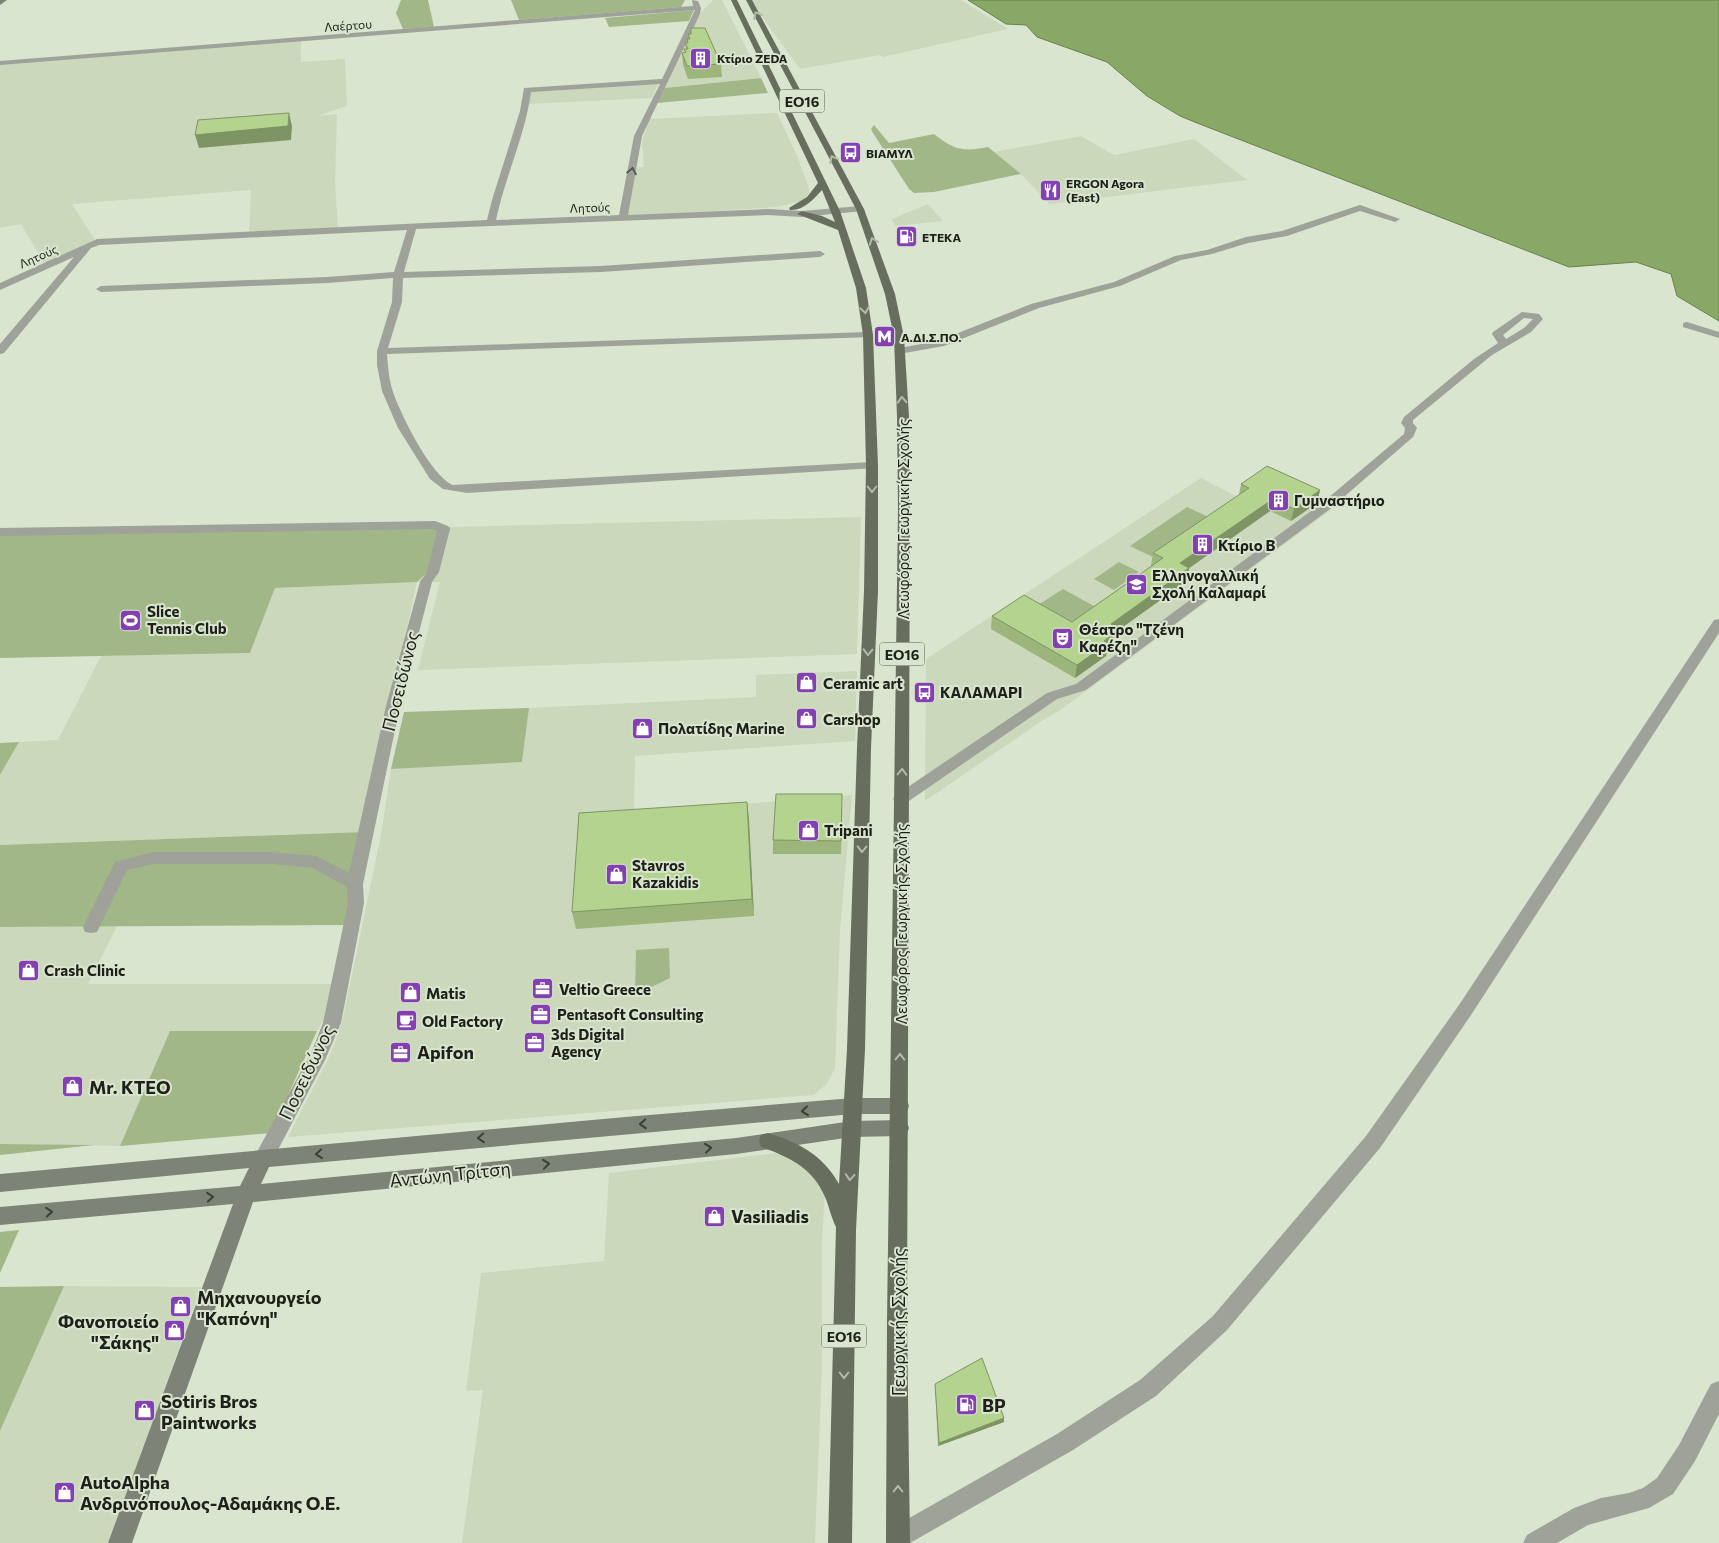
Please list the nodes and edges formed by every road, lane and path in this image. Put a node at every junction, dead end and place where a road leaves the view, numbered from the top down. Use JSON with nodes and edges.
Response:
{"nodes":[{"id":1,"x":4,"y":0,"type":"edge"},
{"id":2,"x":694,"y":0,"type":"edge"},
{"id":3,"x":734,"y":0,"type":"edge"},
{"id":4,"x":749,"y":0,"type":"edge"},
{"id":5,"x":0,"y":3,"type":"edge"},
{"id":6,"x":698,"y":8,"type":"junction"},
{"id":7,"x":0,"y":63,"type":"edge"},
{"id":8,"x":665,"y":81,"type":"junction"},
{"id":9,"x":823,"y":183,"type":"junction"},
{"id":10,"x":858,"y":206,"type":"junction"},
{"id":11,"x":793,"y":208,"type":"junction"},
{"id":12,"x":835,"y":208,"type":"junction"},
{"id":13,"x":768,"y":212,"type":"junction"},
{"id":14,"x":802,"y":214,"type":"junction"},
{"id":15,"x":623,"y":219,"type":"junction"},
{"id":16,"x":1396,"y":219,"type":"dead end"},
{"id":17,"x":491,"y":223,"type":"junction"},
{"id":18,"x":412,"y":227,"type":"junction"},
{"id":19,"x":843,"y":229,"type":"junction"},
{"id":20,"x":87,"y":247,"type":"junction"},
{"id":21,"x":820,"y":254,"type":"dead end"},
{"id":22,"x":398,"y":275,"type":"junction"},
{"id":23,"x":0,"y":286,"type":"edge"},
{"id":24,"x":101,"y":289,"type":"dead end"},
{"id":25,"x":1687,"y":325,"type":"dead end"},
{"id":26,"x":868,"y":335,"type":"junction"},
{"id":27,"x":1719,"y":336,"type":"edge"},
{"id":28,"x":1503,"y":342,"type":"dead end"},
{"id":29,"x":0,"y":351,"type":"edge"},
{"id":30,"x":382,"y":351,"type":"junction"},
{"id":31,"x":900,"y":351,"type":"junction"},
{"id":32,"x":872,"y":466,"type":"junction"},
{"id":33,"x":0,"y":532,"type":"edge"},
{"id":34,"x":1719,"y":623,"type":"edge"},
{"id":35,"x":901,"y":798,"type":"junction"},
{"id":36,"x":356,"y":884,"type":"junction"},
{"id":37,"x":91,"y":927,"type":"dead end"},
{"id":38,"x":854,"y":1106,"type":"junction"},
{"id":39,"x":900,"y":1106,"type":"junction"},
{"id":40,"x":900,"y":1128,"type":"junction"},
{"id":41,"x":852,"y":1129,"type":"junction"},
{"id":42,"x":768,"y":1141,"type":"junction"},
{"id":43,"x":263,"y":1159,"type":"junction"},
{"id":44,"x":0,"y":1183,"type":"edge"},
{"id":45,"x":246,"y":1194,"type":"junction"},
{"id":46,"x":0,"y":1216,"type":"edge"},
{"id":47,"x":846,"y":1230,"type":"junction"},
{"id":48,"x":1719,"y":1392,"type":"edge"},
{"id":49,"x":898,"y":1540,"type":"edge"},
{"id":50,"x":120,"y":1543,"type":"edge"},
{"id":51,"x":840,"y":1543,"type":"edge"},
{"id":52,"x":1535,"y":1543,"type":"edge"}],
"edges":[{"from":1,"to":5,"type":"street"},
{"from":2,"to":6,"type":"street"},
{"from":3,"to":9,"type":"main road","number":"ΕΟ16"},
{"from":10,"to":4,"type":"main road","name":"Λεωφόρος Γεωργικής Σχολής","number":"ΕΟ16","one_way":true},
{"from":6,"to":7,"type":"street","name":"Λαέρτου"},
{"from":6,"to":8,"type":"street"},
{"from":15,"to":8,"type":"street","one_way":true},
{"from":8,"to":17,"type":"street"},
{"from":9,"to":11,"type":"main road"},
{"from":9,"to":12,"type":"main road","number":"ΕΟ16"},
{"from":10,"to":12,"type":"street","name":"Λητούς"},
{"from":31,"to":10,"type":"main road","name":"Λεωφόρος Γεωργικής Σχολής","number":"ΕΟ16","one_way":true},
{"from":11,"to":12,"type":"street","name":"Λητούς"},
{"from":11,"to":13,"type":"street","name":"Λητούς"},
{"from":12,"to":14,"type":"street","name":"Λητούς"},
{"from":12,"to":19,"type":"main road","number":"ΕΟ16"},
{"from":13,"to":14,"type":"street","name":"Λητούς"},
{"from":13,"to":15,"type":"street","name":"Λητούς"},
{"from":14,"to":19,"type":"main road"},
{"from":15,"to":17,"type":"street","name":"Λητούς"},
{"from":16,"to":31,"type":"street"},
{"from":17,"to":18,"type":"street","name":"Λητούς"},
{"from":18,"to":20,"type":"street","name":"Λητούς"},
{"from":18,"to":22,"type":"street"},
{"from":19,"to":26,"type":"main road","name":"Λεωφόρος Γεωργικής Σχολής","number":"ΕΟ16","one_way":true},
{"from":20,"to":23,"type":"street","name":"Λητούς"},
{"from":20,"to":29,"type":"street"},
{"from":21,"to":22,"type":"street"},
{"from":22,"to":24,"type":"street"},
{"from":22,"to":30,"type":"street"},
{"from":25,"to":27,"type":"street"},
{"from":26,"to":30,"type":"street"},
{"from":26,"to":32,"type":"main road","name":"Λεωφόρος Γεωργικής Σχολής","number":"ΕΟ16"},
{"from":28,"to":35,"type":"street"},
{"from":30,"to":32,"type":"street"},
{"from":35,"to":31,"type":"main road","name":"Λεωφόρος Γεωργικής Σχολής","number":"ΕΟ16","one_way":true},
{"from":32,"to":38,"type":"main road","name":"Λεωφόρος Γεωργικής Σχολής","number":"ΕΟ16","one_way":true},
{"from":33,"to":36,"type":"street","name":"Ποσειδώνος"},
{"from":34,"to":49,"type":"street"},
{"from":39,"to":35,"type":"main road","name":"Λεωφόρος Γεωργικής Σχολής","number":"ΕΟ16","one_way":true},
{"from":36,"to":37,"type":"street"},
{"from":36,"to":43,"type":"street","name":"Ποσειδώνος"},
{"from":38,"to":39,"type":"street","name":"Αντώνη Τρίτση"},
{"from":38,"to":41,"type":"main road","number":"ΕΟ16"},
{"from":38,"to":43,"type":"street","name":"Αντώνη Τρίτση","one_way":true},
{"from":39,"to":40,"type":"main road","name":"Γεωργικής Σχολής","number":"ΕΟ16"},
{"from":40,"to":41,"type":"street","name":"Αντώνη Τρίτση"},
{"from":49,"to":40,"type":"main road","name":"Γεωργικής Σχολής","number":"ΕΟ16","one_way":true},
{"from":41,"to":42,"type":"street","name":"Αντώνη Τρίτση"},
{"from":41,"to":47,"type":"main road","number":"ΕΟ16","one_way":true},
{"from":45,"to":42,"type":"street","name":"Αντώνη Τρίτση","one_way":true},
{"from":42,"to":47,"type":"main road"},
{"from":43,"to":44,"type":"street","name":"Αντώνη Τρίτση"},
{"from":43,"to":45,"type":"street","name":"Ποσειδώνος"},
{"from":46,"to":45,"type":"street","name":"Αντώνη Τρίτση","one_way":true},
{"from":45,"to":50,"type":"street","name":"Ποσειδώνος"},
{"from":47,"to":51,"type":"main road","number":"ΕΟ16","one_way":true},
{"from":48,"to":52,"type":"street"}]}
